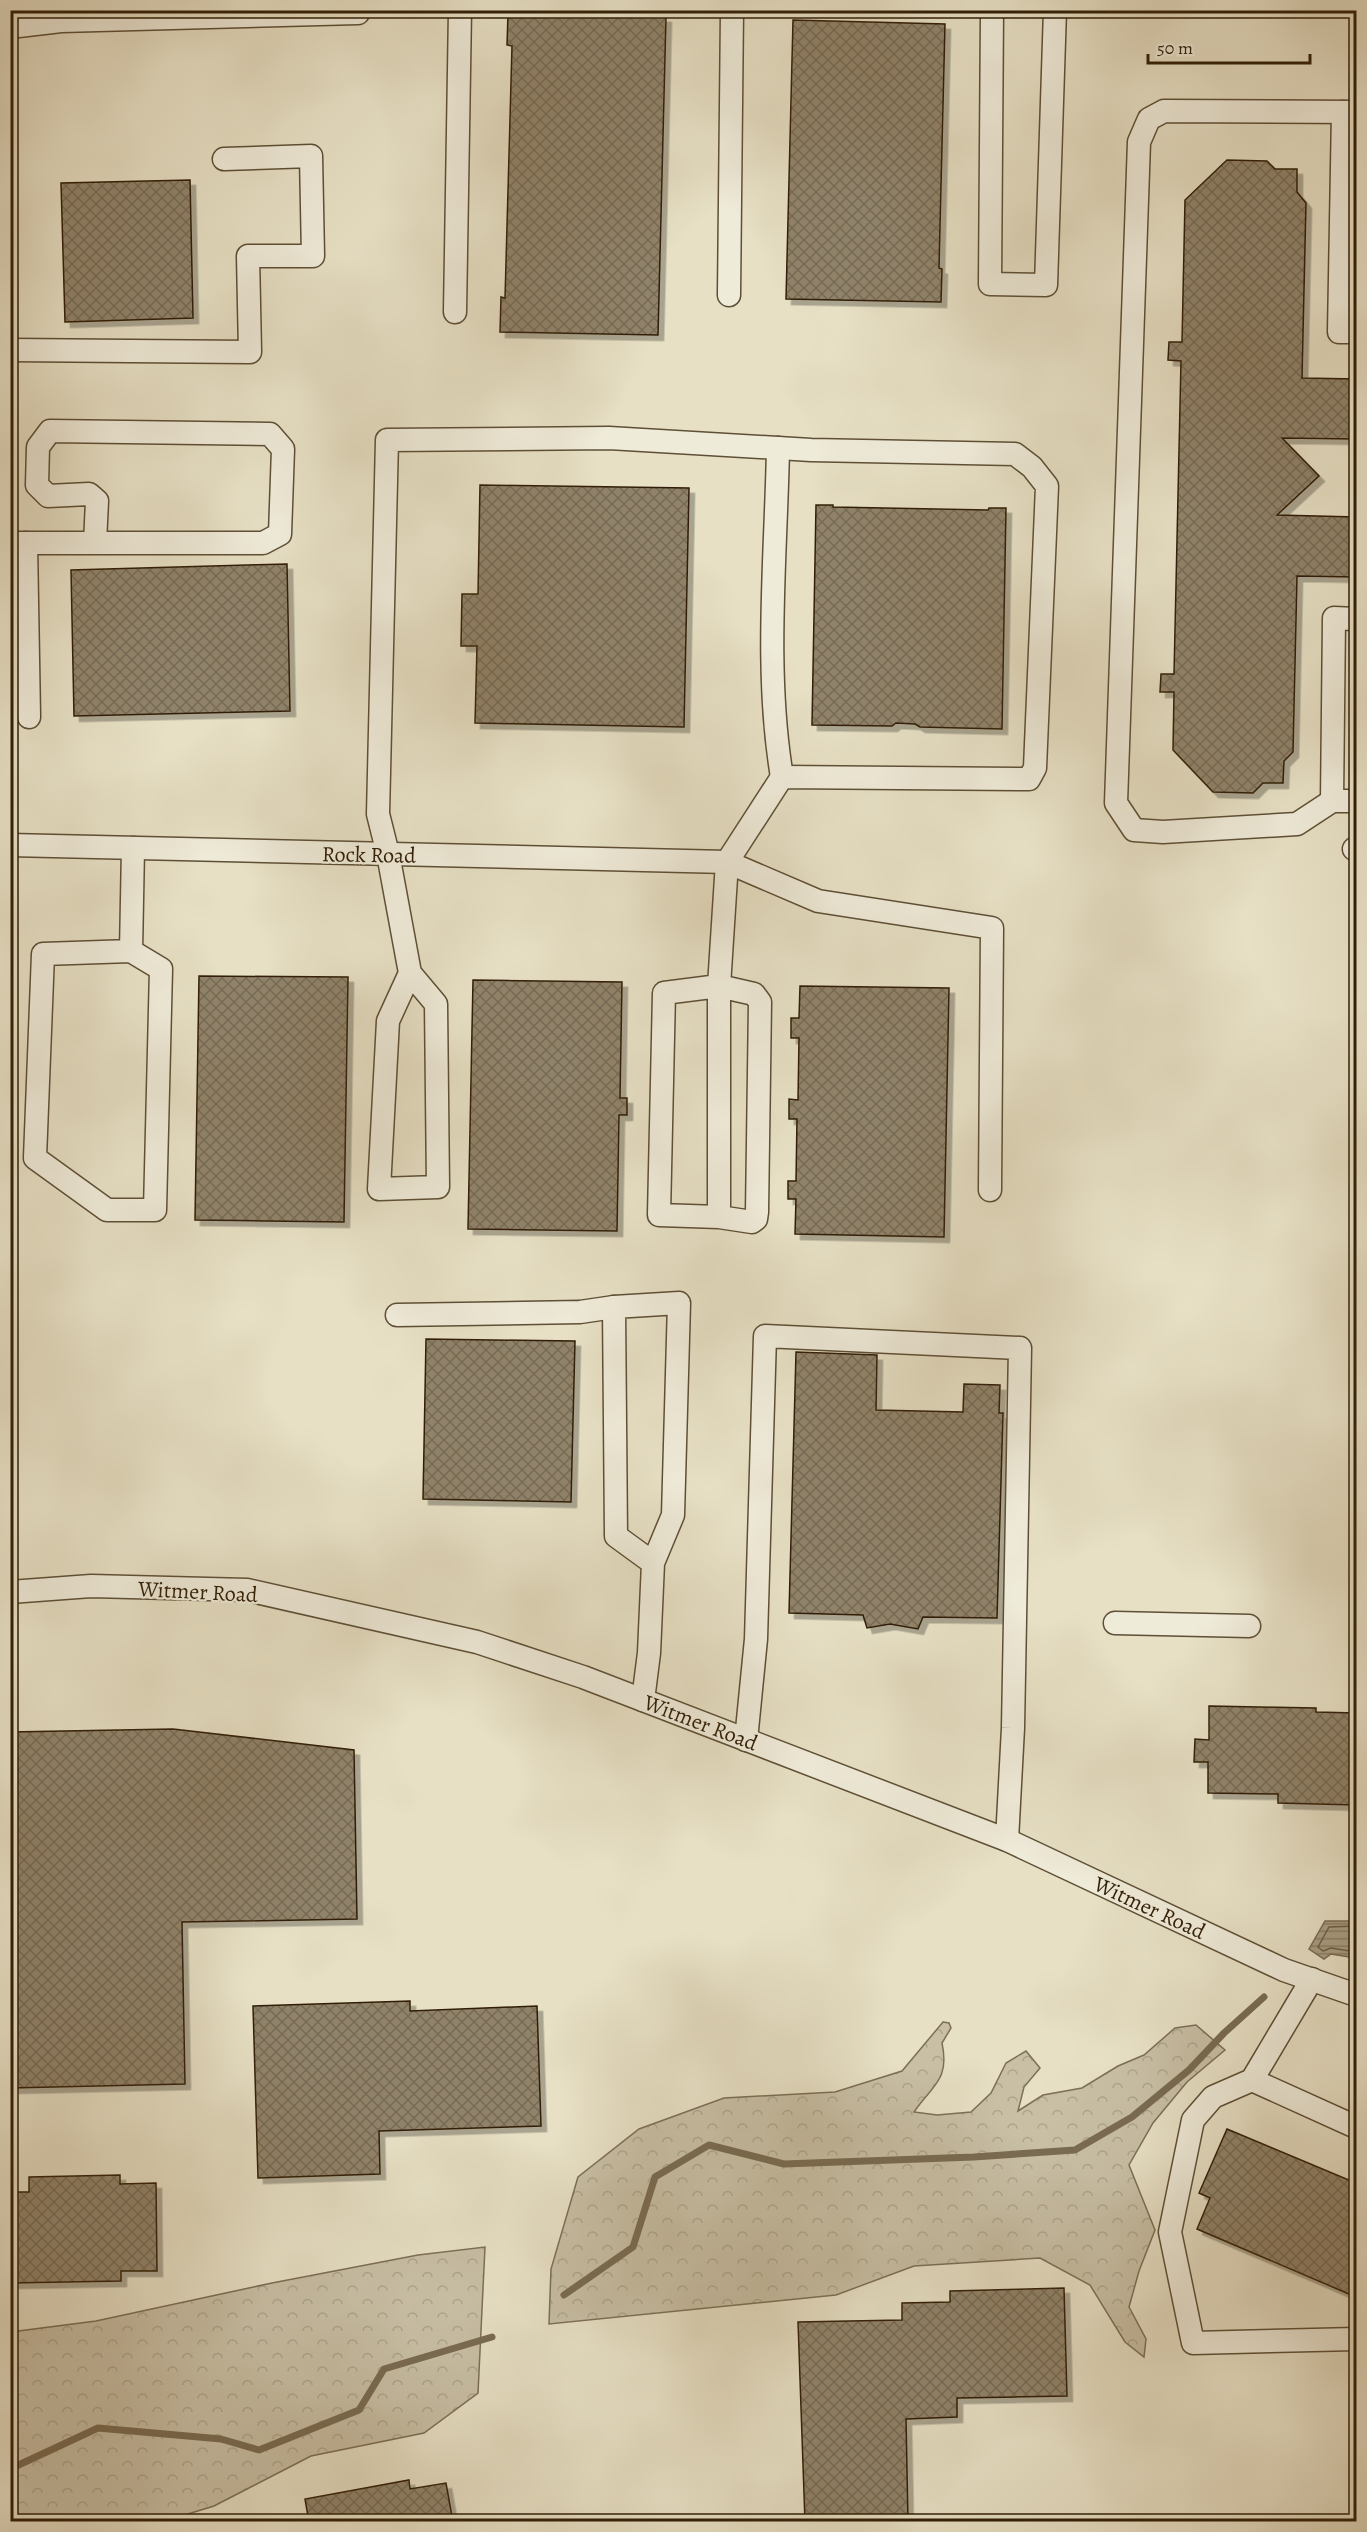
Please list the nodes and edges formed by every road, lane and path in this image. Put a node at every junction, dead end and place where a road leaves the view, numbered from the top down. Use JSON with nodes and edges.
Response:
{"nodes":[{"id":1,"x":358,"y":10,"type":"edge"},
{"id":2,"x":460,"y":10,"type":"edge"},
{"id":3,"x":732,"y":10,"type":"edge"},
{"id":4,"x":992,"y":10,"type":"edge"},
{"id":5,"x":1055,"y":10,"type":"edge"},
{"id":6,"x":10,"y":27,"type":"edge"},
{"id":7,"x":1350,"y":112,"type":"edge"},
{"id":8,"x":224,"y":159,"type":"dead end"},
{"id":9,"x":729,"y":295,"type":"dead end"},
{"id":10,"x":456,"y":312,"type":"dead end"},
{"id":11,"x":1356,"y":332,"type":"edge"},
{"id":12,"x":10,"y":350,"type":"edge"},
{"id":13,"x":778,"y":447,"type":"junction"},
{"id":14,"x":18,"y":543,"type":"edge"},
{"id":15,"x":95,"y":543,"type":"junction"},
{"id":16,"x":1356,"y":619,"type":"edge"},
{"id":17,"x":29,"y":717,"type":"dead end"},
{"id":18,"x":782,"y":777,"type":"junction"},
{"id":19,"x":1332,"y":801,"type":"junction"},
{"id":20,"x":1356,"y":801,"type":"edge"},
{"id":21,"x":10,"y":845,"type":"edge"},
{"id":22,"x":133,"y":848,"type":"junction"},
{"id":23,"x":388,"y":854,"type":"junction"},
{"id":24,"x":727,"y":862,"type":"junction"},
{"id":25,"x":131,"y":951,"type":"junction"},
{"id":26,"x":410,"y":973,"type":"junction"},
{"id":27,"x":719,"y":986,"type":"junction"},
{"id":28,"x":990,"y":1190,"type":"dead end"},
{"id":29,"x":719,"y":1217,"type":"junction"},
{"id":30,"x":614,"y":1307,"type":"junction"},
{"id":31,"x":397,"y":1315,"type":"dead end"},
{"id":32,"x":653,"y":1563,"type":"junction"},
{"id":33,"x":10,"y":1592,"type":"edge"},
{"id":34,"x":1115,"y":1623,"type":"dead end"},
{"id":35,"x":1249,"y":1626,"type":"dead end"},
{"id":36,"x":643,"y":1700,"type":"junction"},
{"id":37,"x":746,"y":1740,"type":"junction"},
{"id":38,"x":1007,"y":1840,"type":"junction"},
{"id":39,"x":1312,"y":1979,"type":"junction"},
{"id":40,"x":1356,"y":1995,"type":"edge"},
{"id":41,"x":1252,"y":2080,"type":"junction"},
{"id":42,"x":1356,"y":2127,"type":"edge"},
{"id":43,"x":1356,"y":2339,"type":"edge"}],
"edges":[{"from":1,"to":6,"type":"street"},
{"from":2,"to":10,"type":"street"},
{"from":3,"to":9,"type":"street"},
{"from":4,"to":5,"type":"street"},
{"from":7,"to":11,"type":"street"},
{"from":7,"to":19,"type":"street"},
{"from":8,"to":12,"type":"street"},
{"from":13,"to":18,"type":"street"},
{"from":13,"to":18,"type":"street"},
{"from":13,"to":23,"type":"street"},
{"from":14,"to":15,"type":"street"},
{"from":14,"to":17,"type":"street"},
{"from":15,"to":15,"type":"street"},
{"from":16,"to":19,"type":"street"},
{"from":18,"to":24,"type":"street"},
{"from":19,"to":20,"type":"street"},
{"from":21,"to":22,"type":"street","name":"Rock Road"},
{"from":22,"to":23,"type":"street","name":"Rock Road"},
{"from":22,"to":25,"type":"street"},
{"from":23,"to":24,"type":"street","name":"Rock Road"},
{"from":23,"to":26,"type":"street"},
{"from":24,"to":27,"type":"street"},
{"from":24,"to":28,"type":"street"},
{"from":25,"to":25,"type":"street"},
{"from":26,"to":26,"type":"street"},
{"from":27,"to":29,"type":"street"},
{"from":27,"to":29,"type":"street"},
{"from":27,"to":29,"type":"street"},
{"from":30,"to":31,"type":"street"},
{"from":30,"to":32,"type":"street"},
{"from":30,"to":32,"type":"street"},
{"from":32,"to":36,"type":"street"},
{"from":33,"to":36,"type":"street","name":"Witmer Road"},
{"from":34,"to":35,"type":"street"},
{"from":36,"to":37,"type":"street","name":"Witmer Road"},
{"from":37,"to":38,"type":"street","name":"Witmer Road"},
{"from":37,"to":38,"type":"street"},
{"from":38,"to":39,"type":"street","name":"Witmer Road"},
{"from":39,"to":40,"type":"street","name":"Witmer Road"},
{"from":39,"to":41,"type":"street"},
{"from":41,"to":42,"type":"street"},
{"from":41,"to":43,"type":"street"}]}
